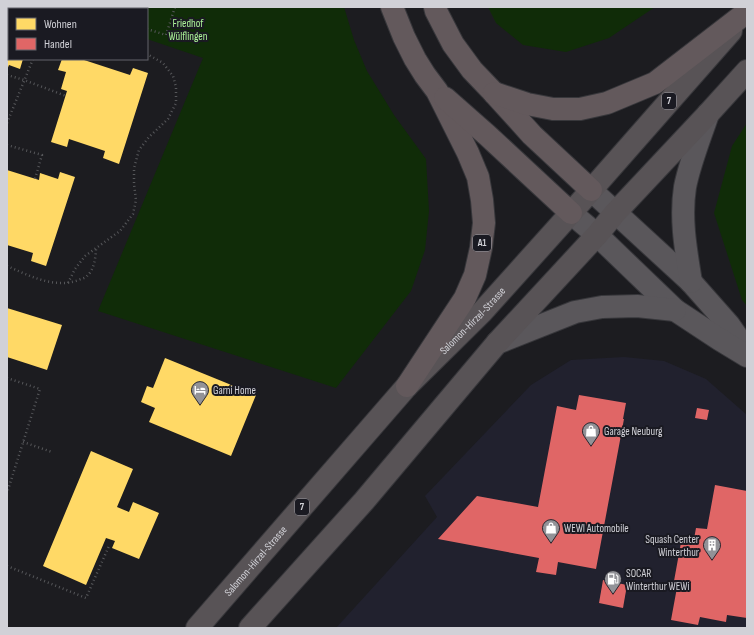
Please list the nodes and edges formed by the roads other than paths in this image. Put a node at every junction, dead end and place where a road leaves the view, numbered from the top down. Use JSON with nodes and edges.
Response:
{"nodes":[{"id":1,"x":392,"y":7,"type":"edge"},
{"id":2,"x":435,"y":7,"type":"edge"},
{"id":3,"x":747,"y":12,"type":"edge"},
{"id":4,"x":747,"y":71,"type":"edge"},
{"id":5,"x":436,"y":91,"type":"junction"},
{"id":6,"x":494,"y":93,"type":"junction"},
{"id":7,"x":708,"y":114,"type":"junction"},
{"id":8,"x":591,"y":190,"type":"junction"},
{"id":9,"x":571,"y":213,"type":"junction"},
{"id":10,"x":616,"y":213,"type":"junction"},
{"id":11,"x":597,"y":235,"type":"junction"},
{"id":12,"x":691,"y":282,"type":"junction"},
{"id":13,"x":675,"y":310,"type":"junction"},
{"id":14,"x":497,"y":343,"type":"junction"},
{"id":15,"x":747,"y":351,"type":"edge"},
{"id":16,"x":747,"y":356,"type":"edge"},
{"id":17,"x":407,"y":386,"type":"junction"},
{"id":18,"x":197,"y":628,"type":"edge"},
{"id":19,"x":250,"y":628,"type":"edge"}],
"edges":[{"from":1,"to":5,"type":"highway","number":"A1"},
{"from":2,"to":6,"type":"highway"},
{"from":3,"to":6,"type":"highway"},
{"from":3,"to":8,"type":"main road","name":"Salomon-Hirzel-Strasse","number":"7"},
{"from":4,"to":7,"type":"main road"},
{"from":5,"to":9,"type":"highway","number":"A1"},
{"from":5,"to":17,"type":"highway","number":"A1"},
{"from":6,"to":8,"type":"highway"},
{"from":7,"to":10,"type":"main road"},
{"from":7,"to":12,"type":"street"},
{"from":8,"to":9,"type":"main road","name":"Salomon-Hirzel-Strasse","number":"7"},
{"from":8,"to":10,"type":"street"},
{"from":9,"to":11,"type":"street"},
{"from":9,"to":17,"type":"main road","name":"Salomon-Hirzel-Strasse","number":"7"},
{"from":10,"to":11,"type":"main road"},
{"from":10,"to":12,"type":"street"},
{"from":11,"to":13,"type":"street"},
{"from":11,"to":14,"type":"main road"},
{"from":12,"to":15,"type":"street"},
{"from":13,"to":14,"type":"street"},
{"from":13,"to":16,"type":"street"},
{"from":14,"to":19,"type":"main road"},
{"from":17,"to":18,"type":"main road","name":"Salomon-Hirzel-Strasse","number":"7"}]}
